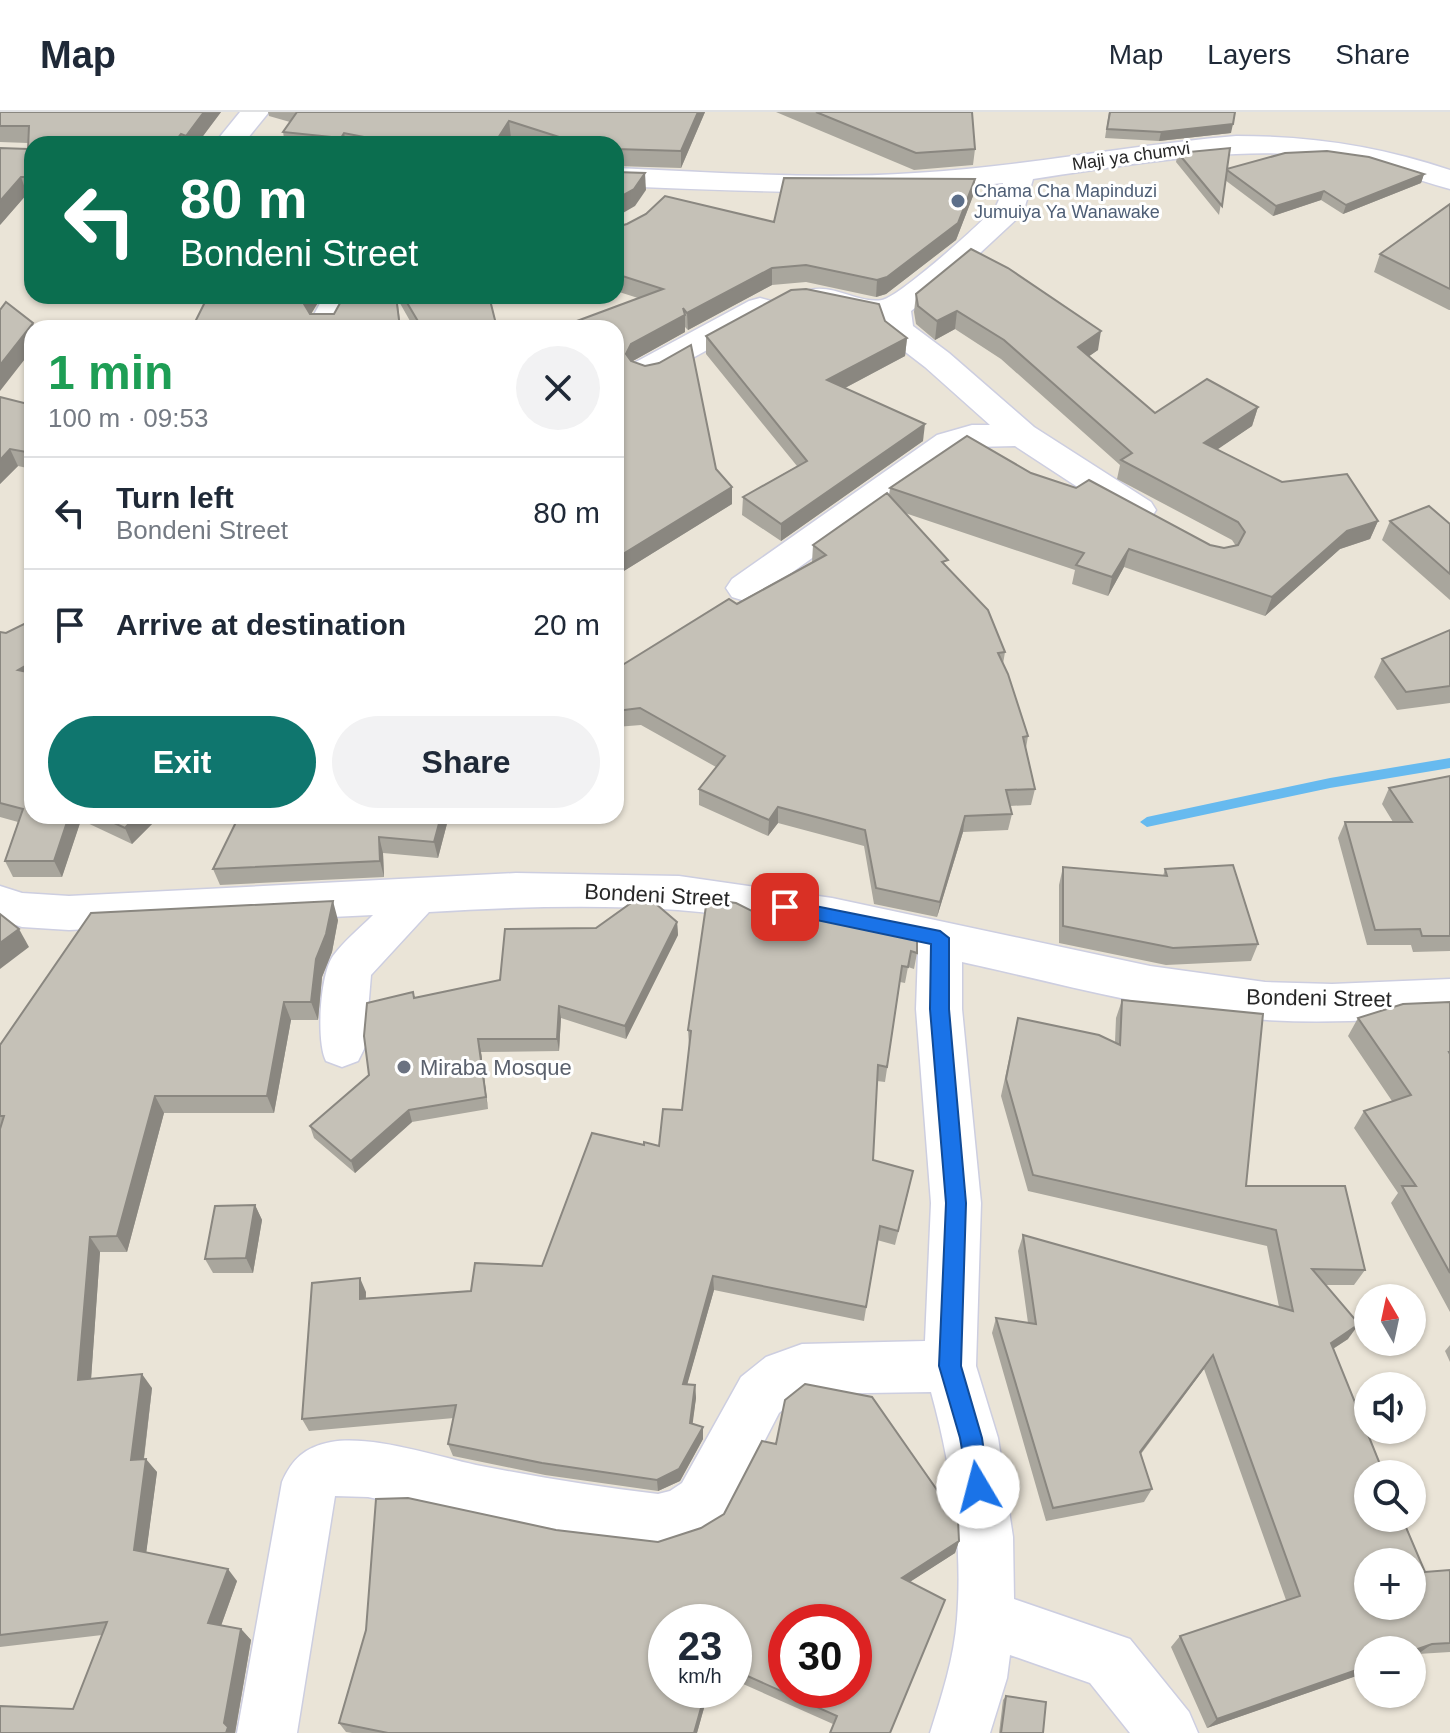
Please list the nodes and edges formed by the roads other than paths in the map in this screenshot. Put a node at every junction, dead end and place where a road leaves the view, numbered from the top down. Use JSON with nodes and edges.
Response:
{"nodes":[{"id":1,"x":255,"y":112,"type":"edge"},
{"id":2,"x":235,"y":136,"type":"edge"},
{"id":3,"x":1020,"y":173,"type":"junction"},
{"id":4,"x":624,"y":179,"type":"edge"},
{"id":5,"x":1450,"y":180,"type":"edge"},
{"id":6,"x":895,"y":308,"type":"junction"},
{"id":7,"x":646,"y":370,"type":"edge"},
{"id":8,"x":1022,"y":435,"type":"junction"},
{"id":9,"x":1166,"y":526,"type":"edge"},
{"id":10,"x":745,"y":588,"type":"dead end"},
{"id":11,"x":419,"y":894,"type":"junction"},
{"id":12,"x":0,"y":903,"type":"edge"},
{"id":13,"x":940,"y":938,"type":"junction"},
{"id":14,"x":1450,"y":998,"type":"edge"},
{"id":15,"x":342,"y":1047,"type":"dead end"},
{"id":16,"x":950,"y":1366,"type":"junction"},
{"id":17,"x":986,"y":1618,"type":"junction"},
{"id":18,"x":267,"y":1733,"type":"edge"},
{"id":19,"x":960,"y":1733,"type":"edge"},
{"id":20,"x":1168,"y":1733,"type":"edge"}],
"edges":[{"from":1,"to":2,"type":"street"},
{"from":3,"to":4,"type":"street","name":"Maji ya chumvi"},
{"from":3,"to":5,"type":"street","name":"Maji ya chumvi"},
{"from":3,"to":6,"type":"street"},
{"from":6,"to":7,"type":"street"},
{"from":6,"to":8,"type":"street"},
{"from":8,"to":9,"type":"street"},
{"from":8,"to":10,"type":"street"},
{"from":11,"to":12,"type":"street","name":"Bondeni Street"},
{"from":11,"to":13,"type":"street","name":"Bondeni Street"},
{"from":11,"to":15,"type":"street"},
{"from":13,"to":14,"type":"street","name":"Bondeni Street"},
{"from":13,"to":16,"type":"street"},
{"from":16,"to":17,"type":"street"},
{"from":16,"to":18,"type":"street"},
{"from":17,"to":19,"type":"street"},
{"from":17,"to":20,"type":"street"}]}
